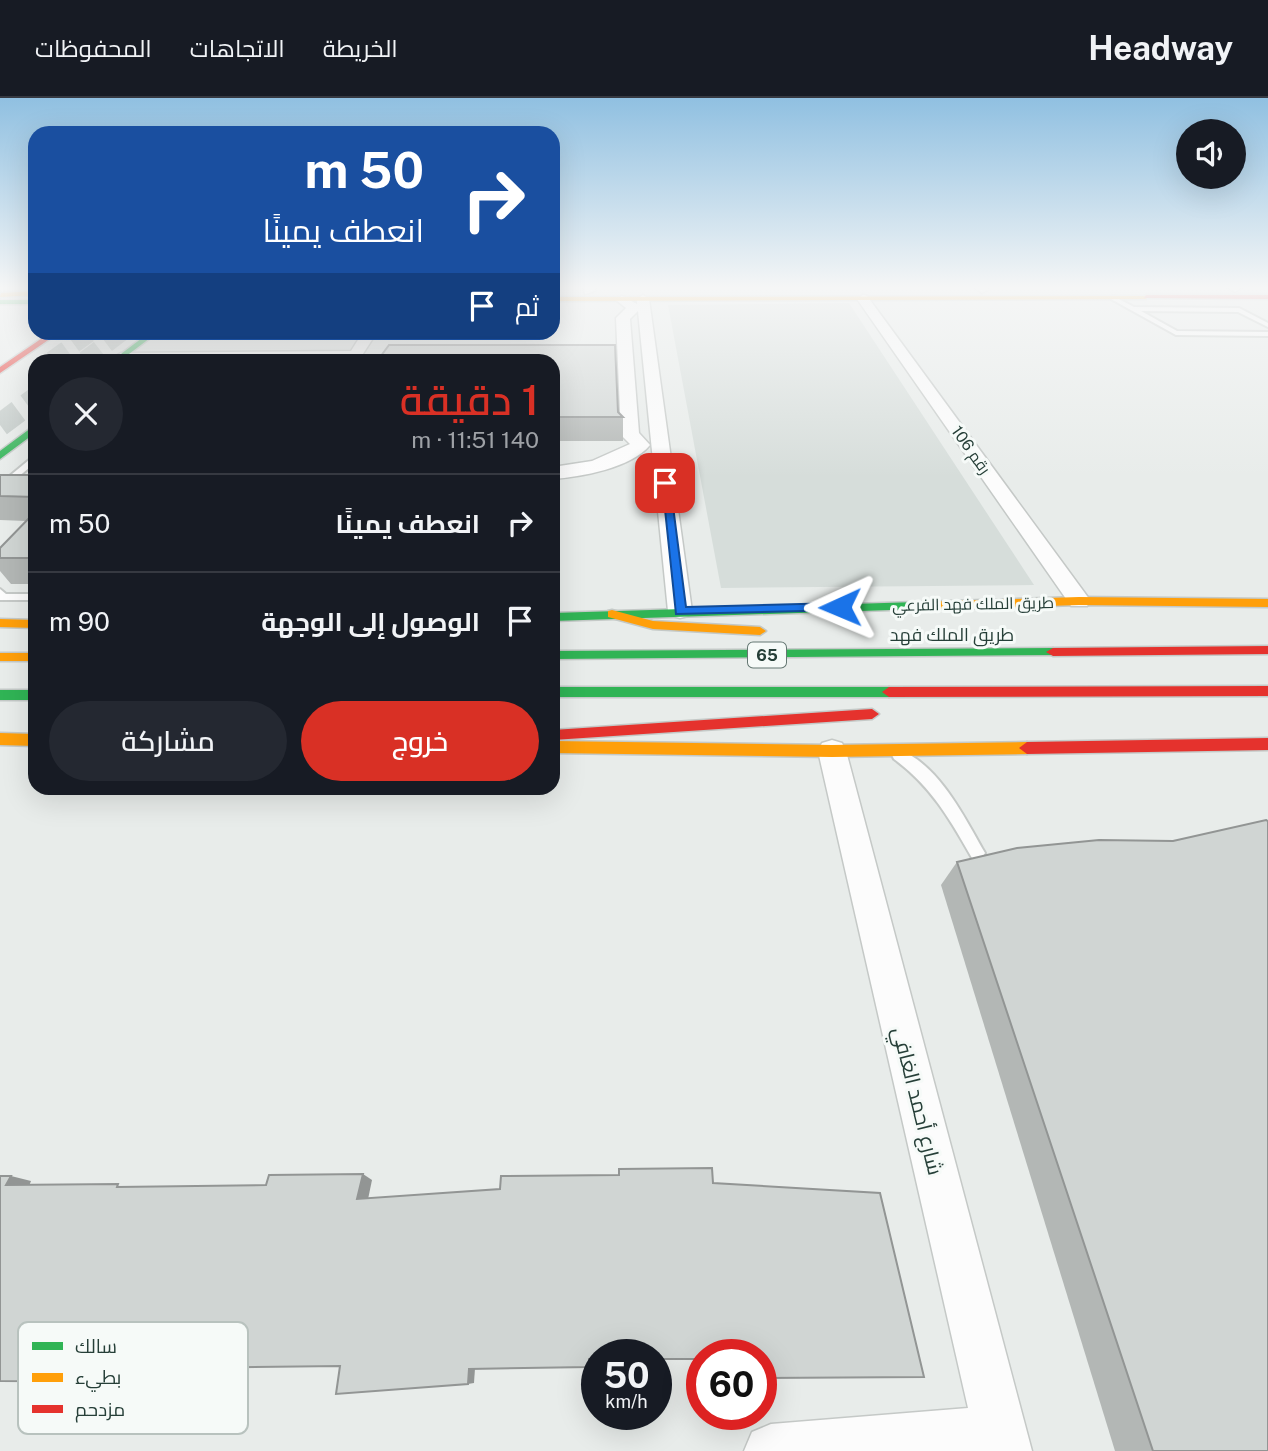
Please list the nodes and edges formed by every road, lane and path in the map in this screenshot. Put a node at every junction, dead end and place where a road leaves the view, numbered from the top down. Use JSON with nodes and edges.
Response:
{"nodes":[{"id":1,"x":30,"y":350,"type":"edge"},
{"id":2,"x":625,"y":350,"type":"edge"},
{"id":3,"x":645,"y":350,"type":"edge"},
{"id":4,"x":905,"y":350,"type":"edge"},
{"id":5,"x":0,"y":371,"type":"edge"},
{"id":6,"x":28,"y":434,"type":"edge"},
{"id":7,"x":0,"y":456,"type":"edge"},
{"id":8,"x":28,"y":464,"type":"edge"},
{"id":9,"x":649,"y":464,"type":"junction"},
{"id":10,"x":560,"y":473,"type":"edge"},
{"id":11,"x":575,"y":473,"type":"junction"},
{"id":12,"x":0,"y":489,"type":"edge"},
{"id":13,"x":0,"y":592,"type":"edge"},
{"id":14,"x":28,"y":597,"type":"edge"},
{"id":15,"x":1079,"y":601,"type":"junction"},
{"id":16,"x":1268,"y":603,"type":"edge"},
{"id":17,"x":680,"y":611,"type":"junction"},
{"id":18,"x":612,"y":614,"type":"junction"},
{"id":19,"x":560,"y":617,"type":"edge"},
{"id":20,"x":0,"y":623,"type":"edge"},
{"id":21,"x":28,"y":624,"type":"edge"},
{"id":22,"x":28,"y":625,"type":"edge"},
{"id":23,"x":0,"y":630,"type":"edge"},
{"id":24,"x":781,"y":632,"type":"dead end"},
{"id":25,"x":851,"y":636,"type":"dead end"},
{"id":26,"x":1268,"y":650,"type":"edge"},
{"id":27,"x":981,"y":654,"type":"junction"},
{"id":28,"x":560,"y":656,"type":"edge"},
{"id":29,"x":0,"y":657,"type":"edge"},
{"id":30,"x":28,"y":657,"type":"edge"},
{"id":31,"x":1040,"y":691,"type":"junction"},
{"id":32,"x":1268,"y":691,"type":"edge"},
{"id":33,"x":560,"y":692,"type":"edge"},
{"id":34,"x":0,"y":695,"type":"edge"},
{"id":35,"x":28,"y":695,"type":"edge"},
{"id":36,"x":957,"y":708,"type":"dead end"},
{"id":37,"x":888,"y":713,"type":"dead end"},
{"id":38,"x":560,"y":734,"type":"edge"},
{"id":39,"x":0,"y":739,"type":"edge"},
{"id":40,"x":28,"y":740,"type":"edge"},
{"id":41,"x":1268,"y":744,"type":"edge"},
{"id":42,"x":560,"y":747,"type":"edge"},
{"id":43,"x":892,"y":750,"type":"junction"},
{"id":44,"x":832,"y":751,"type":"junction"},
{"id":45,"x":977,"y":853,"type":"dead end"},
{"id":46,"x":1002,"y":1441,"type":"edge"},
{"id":47,"x":771,"y":1451,"type":"edge"}],
"edges":[{"from":1,"to":5,"type":"main road"},
{"from":2,"to":11,"type":"street"},
{"from":3,"to":9,"type":"street"},
{"from":4,"to":15,"type":"street","name":"رقم 106"},
{"from":6,"to":7,"type":"main road"},
{"from":8,"to":12,"type":"lane"},
{"from":9,"to":11,"type":"street"},
{"from":9,"to":17,"type":"street"},
{"from":10,"to":11,"type":"street"},
{"from":13,"to":14,"type":"lane"},
{"from":15,"to":16,"type":"main road","name":"طريق الملك فهد الفرعي"},
{"from":15,"to":17,"type":"main road","name":"طريق الملك فهد الفرعي"},
{"from":17,"to":18,"type":"main road","name":"طريق الملك فهد الفرعي"},
{"from":18,"to":19,"type":"main road","name":"طريق الملك فهد الفرعي"},
{"from":18,"to":24,"type":"main road"},
{"from":20,"to":21,"type":"main road"},
{"from":22,"to":23,"type":"main road"},
{"from":25,"to":27,"type":"main road"},
{"from":26,"to":27,"type":"main road","name":"طريق الملك فهد","number":"65"},
{"from":27,"to":28,"type":"main road","name":"طريق الملك فهد","number":"65"},
{"from":29,"to":30,"type":"main road"},
{"from":31,"to":32,"type":"main road","number":"65"},
{"from":31,"to":33,"type":"main road","number":"65"},
{"from":31,"to":36,"type":"main road"},
{"from":34,"to":35,"type":"main road"},
{"from":37,"to":38,"type":"main road"},
{"from":39,"to":40,"type":"main road"},
{"from":41,"to":43,"type":"main road"},
{"from":42,"to":44,"type":"main road"},
{"from":43,"to":44,"type":"main road"},
{"from":43,"to":45,"type":"lane"},
{"from":44,"to":46,"type":"street","name":"شارع أحمد الغافي"},
{"from":46,"to":47,"type":"street"}]}
